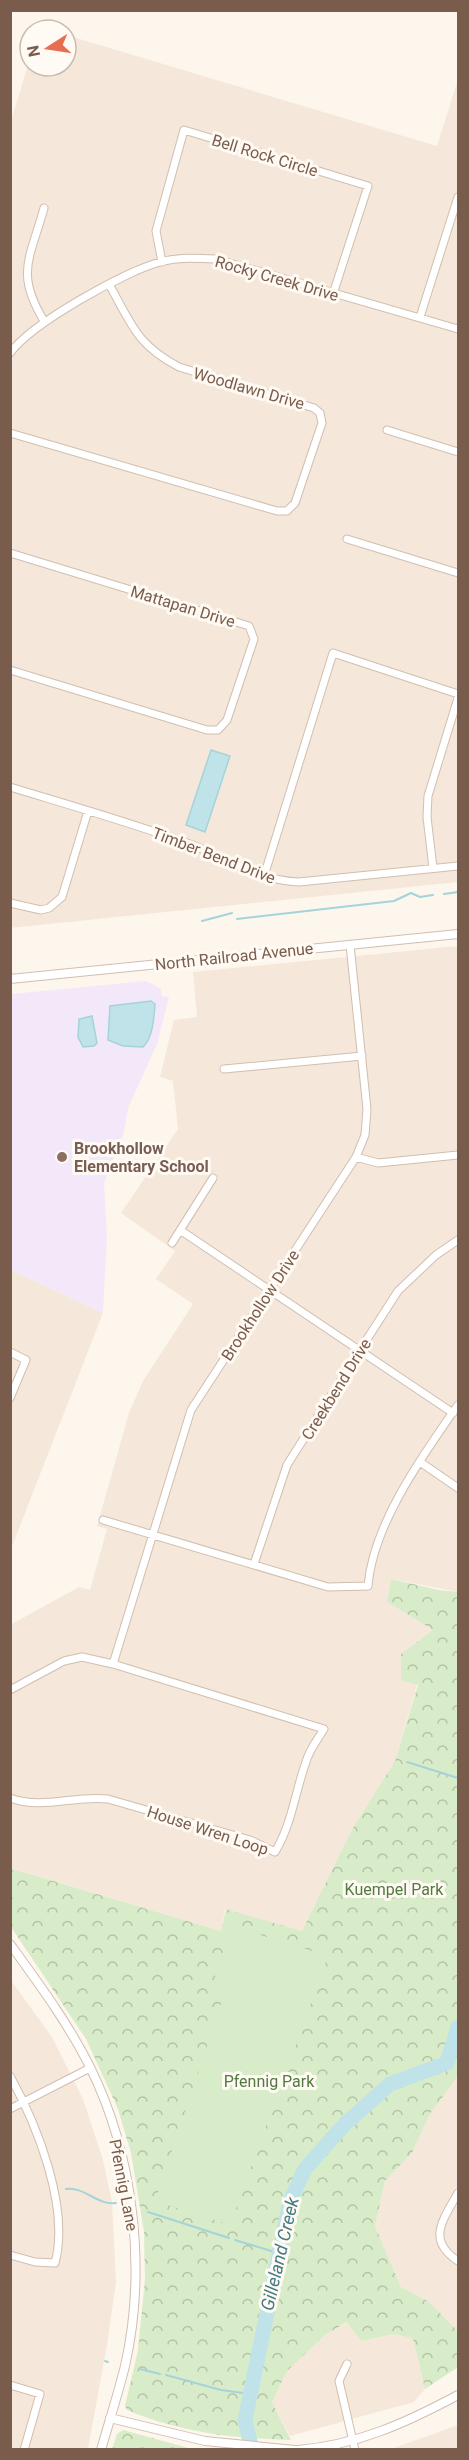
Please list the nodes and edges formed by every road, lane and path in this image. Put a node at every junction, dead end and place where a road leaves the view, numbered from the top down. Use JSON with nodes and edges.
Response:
{"nodes":[{"id":1,"x":459,"y":197,"type":"edge"},
{"id":2,"x":44,"y":208,"type":"dead end"},
{"id":3,"x":162,"y":262,"type":"junction"},
{"id":4,"x":110,"y":286,"type":"junction"},
{"id":5,"x":333,"y":294,"type":"junction"},
{"id":6,"x":420,"y":317,"type":"junction"},
{"id":7,"x":44,"y":321,"type":"junction"},
{"id":8,"x":459,"y":329,"type":"edge"},
{"id":9,"x":10,"y":353,"type":"edge"},
{"id":10,"x":387,"y":430,"type":"dead end"},
{"id":11,"x":10,"y":433,"type":"edge"},
{"id":12,"x":459,"y":452,"type":"edge"},
{"id":13,"x":347,"y":538,"type":"dead end"},
{"id":14,"x":10,"y":553,"type":"edge"},
{"id":15,"x":459,"y":573,"type":"edge"},
{"id":16,"x":10,"y":670,"type":"edge"},
{"id":17,"x":459,"y":696,"type":"edge"},
{"id":18,"x":10,"y":787,"type":"edge"},
{"id":19,"x":88,"y":811,"type":"junction"},
{"id":20,"x":459,"y":866,"type":"edge"},
{"id":21,"x":433,"y":868,"type":"junction"},
{"id":22,"x":264,"y":876,"type":"junction"},
{"id":23,"x":10,"y":903,"type":"edge"},
{"id":24,"x":459,"y":934,"type":"edge"},
{"id":25,"x":350,"y":945,"type":"junction"},
{"id":26,"x":10,"y":979,"type":"edge"},
{"id":27,"x":362,"y":1056,"type":"junction"},
{"id":28,"x":224,"y":1069,"type":"dead end"},
{"id":29,"x":459,"y":1155,"type":"edge"},
{"id":30,"x":356,"y":1157,"type":"junction"},
{"id":31,"x":213,"y":1178,"type":"dead end"},
{"id":32,"x":180,"y":1230,"type":"junction"},
{"id":33,"x":459,"y":1240,"type":"edge"},
{"id":34,"x":172,"y":1242,"type":"dead end"},
{"id":35,"x":270,"y":1289,"type":"junction"},
{"id":36,"x":360,"y":1350,"type":"junction"},
{"id":37,"x":10,"y":1352,"type":"edge"},
{"id":38,"x":10,"y":1398,"type":"edge"},
{"id":39,"x":459,"y":1406,"type":"edge"},
{"id":40,"x":453,"y":1413,"type":"junction"},
{"id":41,"x":420,"y":1462,"type":"junction"},
{"id":42,"x":459,"y":1488,"type":"edge"},
{"id":43,"x":103,"y":1520,"type":"dead end"},
{"id":44,"x":152,"y":1535,"type":"junction"},
{"id":45,"x":254,"y":1564,"type":"junction"},
{"id":46,"x":113,"y":1664,"type":"junction"},
{"id":47,"x":10,"y":1690,"type":"edge"},
{"id":48,"x":10,"y":1798,"type":"edge"},
{"id":49,"x":10,"y":1944,"type":"edge"},
{"id":50,"x":90,"y":2068,"type":"junction"},
{"id":51,"x":10,"y":2076,"type":"edge"},
{"id":52,"x":24,"y":2102,"type":"junction"},
{"id":53,"x":10,"y":2109,"type":"edge"},
{"id":54,"x":459,"y":2193,"type":"edge"},
{"id":55,"x":10,"y":2255,"type":"edge"},
{"id":56,"x":459,"y":2261,"type":"edge"},
{"id":57,"x":348,"y":2364,"type":"dead end"},
{"id":58,"x":10,"y":2385,"type":"edge"},
{"id":59,"x":459,"y":2395,"type":"edge"},
{"id":60,"x":110,"y":2418,"type":"junction"},
{"id":61,"x":354,"y":2446,"type":"edge"},
{"id":62,"x":272,"y":2449,"type":"edge"},
{"id":63,"x":24,"y":2450,"type":"edge"},
{"id":64,"x":101,"y":2450,"type":"edge"},
{"id":65,"x":296,"y":2450,"type":"edge"}],
"edges":[{"from":1,"to":6,"type":"street"},
{"from":2,"to":7,"type":"street"},
{"from":3,"to":4,"type":"street","name":"Rocky Creek Drive"},
{"from":3,"to":5,"type":"street","name":"Rocky Creek Drive"},
{"from":3,"to":5,"type":"street","name":"Bell Rock Circle"},
{"from":4,"to":7,"type":"street","name":"Rocky Creek Drive"},
{"from":4,"to":11,"type":"street","name":"Woodlawn Drive"},
{"from":5,"to":6,"type":"street","name":"Rocky Creek Drive"},
{"from":6,"to":8,"type":"street","name":"Rocky Creek Drive"},
{"from":7,"to":9,"type":"street","name":"Rocky Creek Drive"},
{"from":10,"to":12,"type":"street"},
{"from":13,"to":15,"type":"street"},
{"from":14,"to":16,"type":"street","name":"Mattapan Drive"},
{"from":17,"to":21,"type":"street"},
{"from":17,"to":22,"type":"street"},
{"from":18,"to":19,"type":"street","name":"Timber Bend Drive"},
{"from":19,"to":22,"type":"street","name":"Timber Bend Drive"},
{"from":19,"to":23,"type":"street"},
{"from":20,"to":21,"type":"street","name":"Timber Bend Drive"},
{"from":21,"to":22,"type":"street","name":"Timber Bend Drive"},
{"from":24,"to":25,"type":"street","name":"North Railroad Avenue"},
{"from":25,"to":26,"type":"street","name":"North Railroad Avenue"},
{"from":25,"to":27,"type":"street","name":"Brookhollow Drive"},
{"from":27,"to":28,"type":"street"},
{"from":27,"to":30,"type":"street","name":"Brookhollow Drive"},
{"from":29,"to":30,"type":"street"},
{"from":30,"to":35,"type":"street","name":"Brookhollow Drive"},
{"from":31,"to":32,"type":"street"},
{"from":32,"to":34,"type":"street"},
{"from":32,"to":35,"type":"street"},
{"from":33,"to":36,"type":"street","name":"Creekbend Drive"},
{"from":35,"to":36,"type":"street"},
{"from":35,"to":44,"type":"street","name":"Brookhollow Drive"},
{"from":36,"to":40,"type":"street"},
{"from":36,"to":45,"type":"street","name":"Creekbend Drive"},
{"from":37,"to":38,"type":"street"},
{"from":39,"to":40,"type":"street"},
{"from":40,"to":41,"type":"street"},
{"from":41,"to":42,"type":"street"},
{"from":41,"to":45,"type":"street"},
{"from":43,"to":44,"type":"street"},
{"from":44,"to":45,"type":"street"},
{"from":44,"to":46,"type":"street","name":"Brookhollow Drive"},
{"from":46,"to":47,"type":"street"},
{"from":46,"to":48,"type":"street","name":"House Wren Loop"},
{"from":49,"to":50,"type":"street","name":"Pfennig Lane"},
{"from":50,"to":52,"type":"street"},
{"from":50,"to":60,"type":"street","name":"Pfennig Lane"},
{"from":51,"to":52,"type":"street"},
{"from":52,"to":53,"type":"street"},
{"from":52,"to":55,"type":"street"},
{"from":54,"to":56,"type":"street"},
{"from":57,"to":61,"type":"street"},
{"from":58,"to":63,"type":"street"},
{"from":59,"to":61,"type":"street"},
{"from":60,"to":62,"type":"street"},
{"from":60,"to":64,"type":"street","name":"Pfennig Lane"},
{"from":61,"to":65,"type":"street"},
{"from":62,"to":65,"type":"street"}]}
